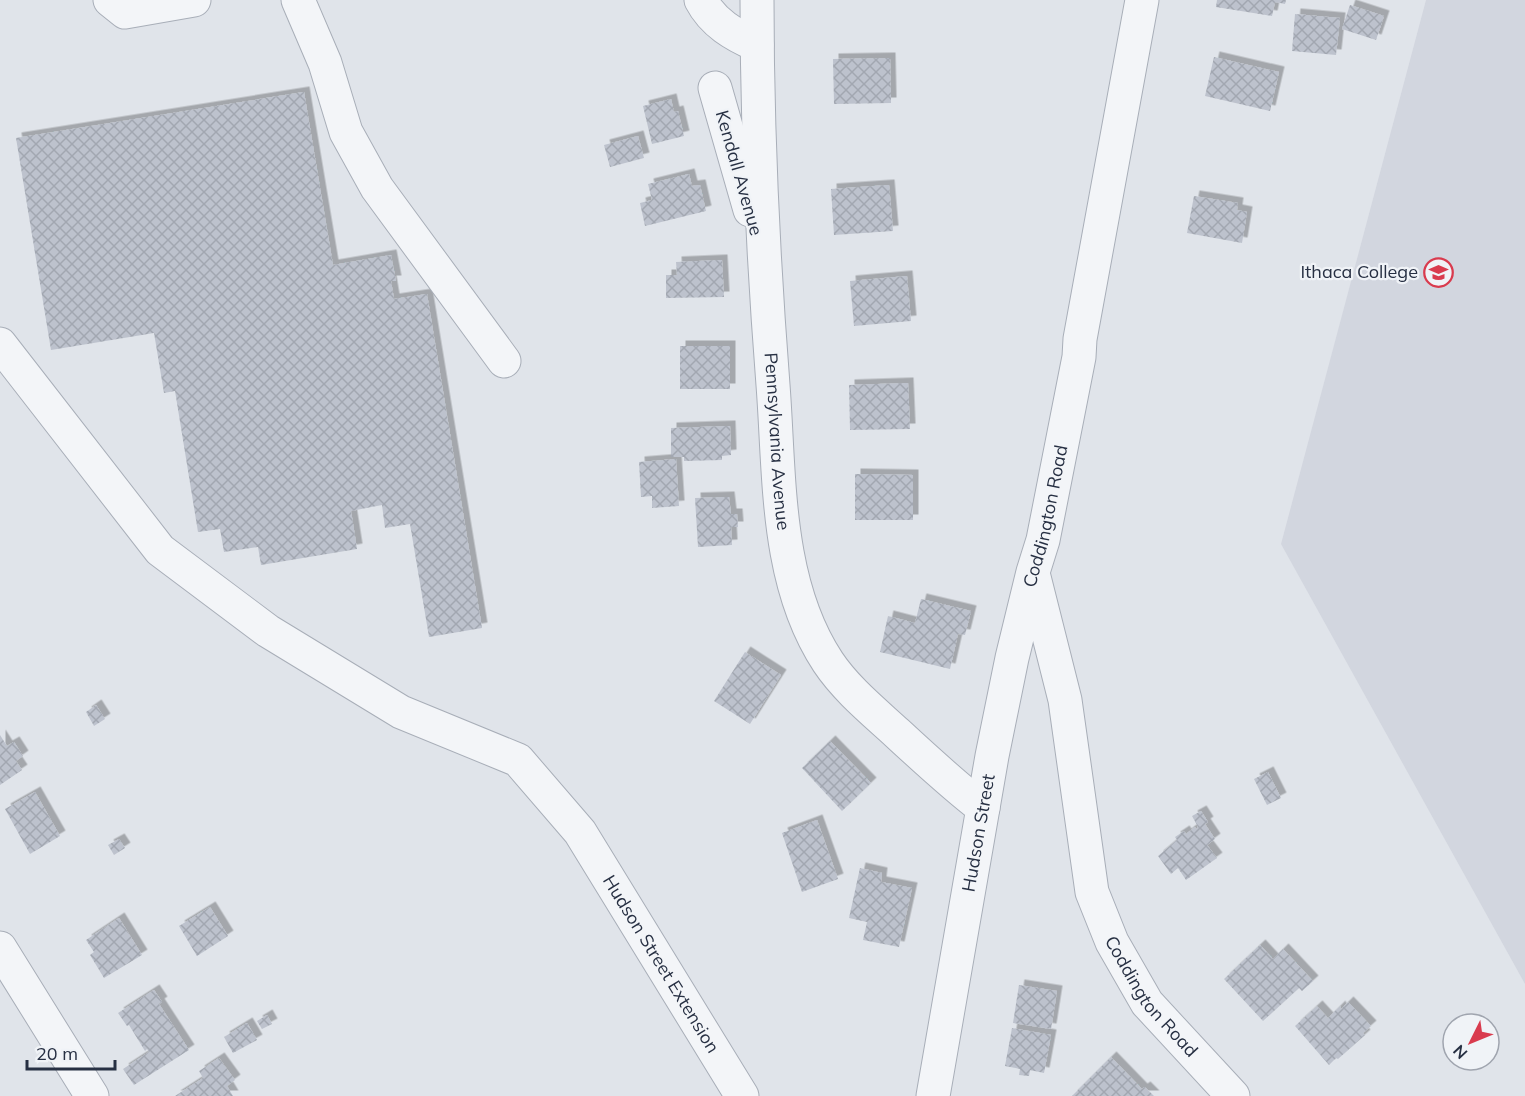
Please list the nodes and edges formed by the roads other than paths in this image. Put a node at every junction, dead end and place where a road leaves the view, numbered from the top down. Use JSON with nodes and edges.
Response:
{"nodes":[{"id":1,"x":110,"y":0,"type":"edge"},
{"id":2,"x":194,"y":0,"type":"edge"},
{"id":3,"x":298,"y":0,"type":"edge"},
{"id":4,"x":701,"y":0,"type":"edge"},
{"id":5,"x":757,"y":0,"type":"edge"},
{"id":6,"x":1142,"y":0,"type":"edge"},
{"id":7,"x":757,"y":45,"type":"junction"},
{"id":8,"x":715,"y":88,"type":"dead end"},
{"id":9,"x":764,"y":258,"type":"junction"},
{"id":10,"x":0,"y":344,"type":"edge"},
{"id":11,"x":504,"y":361,"type":"dead end"},
{"id":12,"x":1033,"y":572,"type":"junction"},
{"id":13,"x":983,"y":808,"type":"junction"},
{"id":14,"x":0,"y":948,"type":"edge"},
{"id":15,"x":92,"y":1096,"type":"edge"},
{"id":16,"x":742,"y":1096,"type":"edge"},
{"id":17,"x":933,"y":1096,"type":"edge"},
{"id":18,"x":1233,"y":1096,"type":"edge"}],
"edges":[{"from":1,"to":2,"type":"street"},
{"from":3,"to":11,"type":"street"},
{"from":4,"to":7,"type":"street"},
{"from":5,"to":7,"type":"street","name":"Pennsylvania Avenue"},
{"from":6,"to":12,"type":"street","name":"Coddington Road"},
{"from":7,"to":9,"type":"street","name":"Pennsylvania Avenue"},
{"from":8,"to":9,"type":"street","name":"Kendall Avenue"},
{"from":9,"to":13,"type":"street","name":"Pennsylvania Avenue"},
{"from":10,"to":16,"type":"street","name":"Hudson Street Extension"},
{"from":12,"to":13,"type":"street","name":"Hudson Street"},
{"from":12,"to":18,"type":"street","name":"Coddington Road"},
{"from":13,"to":17,"type":"street","name":"Hudson Street"},
{"from":14,"to":15,"type":"street"}]}
